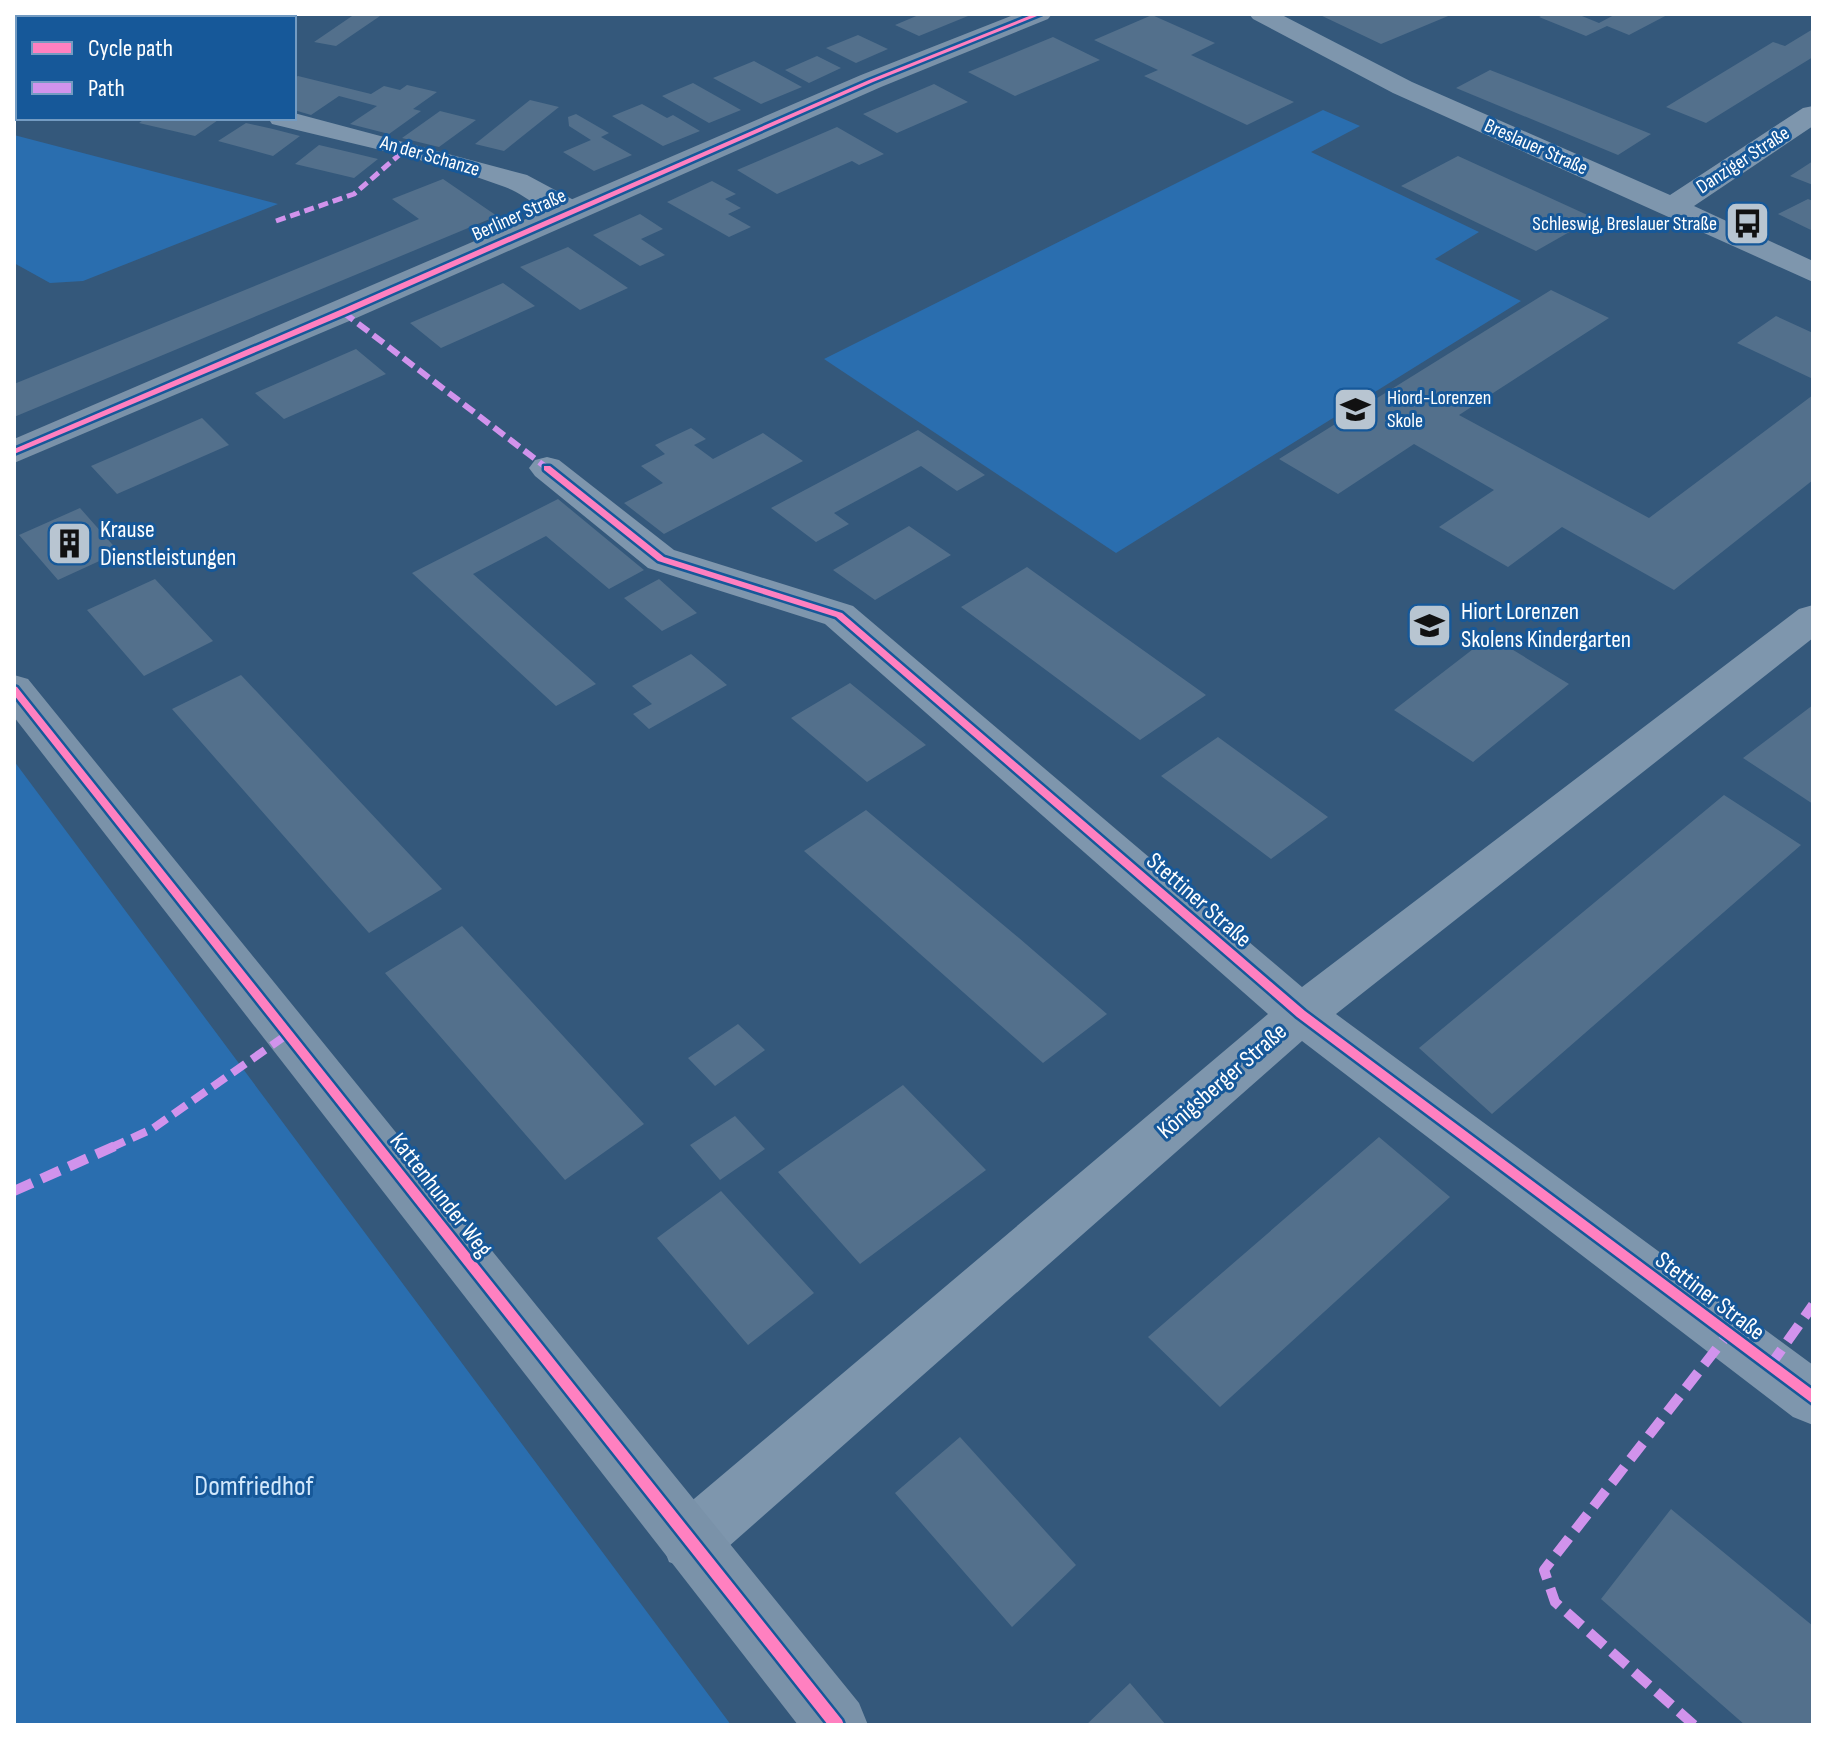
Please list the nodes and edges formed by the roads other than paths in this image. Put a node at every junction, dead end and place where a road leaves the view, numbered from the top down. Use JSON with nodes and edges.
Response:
{"nodes":[{"id":1,"x":1039,"y":14,"type":"edge"},
{"id":2,"x":1262,"y":14,"type":"edge"},
{"id":3,"x":1813,"y":114,"type":"edge"},
{"id":4,"x":290,"y":120,"type":"edge"},
{"id":5,"x":1673,"y":206,"type":"junction"},
{"id":6,"x":572,"y":211,"type":"junction"},
{"id":7,"x":1813,"y":273,"type":"edge"},
{"id":8,"x":14,"y":452,"type":"edge"},
{"id":9,"x":547,"y":468,"type":"dead end"},
{"id":10,"x":1813,"y":618,"type":"edge"},
{"id":11,"x":14,"y":689,"type":"edge"},
{"id":12,"x":1301,"y":1014,"type":"junction"},
{"id":13,"x":1813,"y":1398,"type":"edge"},
{"id":14,"x":690,"y":1541,"type":"junction"},
{"id":15,"x":837,"y":1725,"type":"edge"}],
"edges":[{"from":1,"to":6,"type":"street","name":"Berliner Straße"},
{"from":2,"to":5,"type":"street","name":"Breslauer Straße"},
{"from":3,"to":5,"type":"street","name":"Danziger Straße"},
{"from":4,"to":6,"type":"street","name":"An der Schanze"},
{"from":5,"to":7,"type":"street","name":"Breslauer Straße"},
{"from":6,"to":8,"type":"street","name":"Berliner Straße"},
{"from":9,"to":12,"type":"street","name":"Stettiner Straße"},
{"from":10,"to":12,"type":"street","name":"Königsberger Straße"},
{"from":11,"to":14,"type":"street","name":"Kattenhunder Weg"},
{"from":12,"to":13,"type":"street","name":"Stettiner Straße"},
{"from":12,"to":14,"type":"street","name":"Königsberger Straße"},
{"from":14,"to":15,"type":"street","name":"Kattenhunder Weg"}]}
